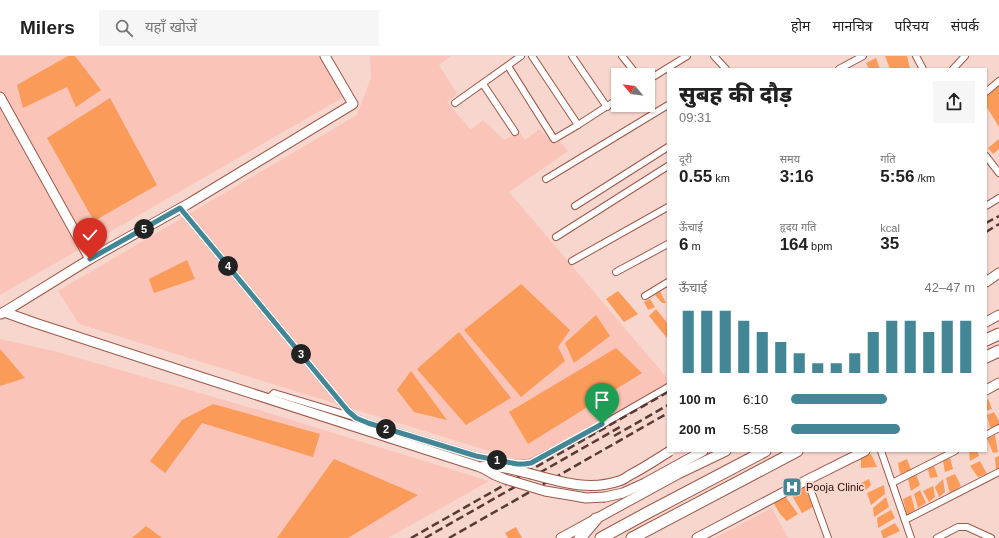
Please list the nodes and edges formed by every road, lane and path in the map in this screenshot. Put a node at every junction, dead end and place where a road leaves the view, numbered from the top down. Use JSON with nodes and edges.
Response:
{"nodes":[{"id":1,"x":325,"y":56,"type":"edge"},
{"id":2,"x":521,"y":56,"type":"edge"},
{"id":3,"x":532,"y":56,"type":"edge"},
{"id":4,"x":572,"y":56,"type":"edge"},
{"id":5,"x":622,"y":56,"type":"edge"},
{"id":6,"x":687,"y":56,"type":"edge"},
{"id":7,"x":714,"y":56,"type":"edge"},
{"id":8,"x":862,"y":56,"type":"edge"},
{"id":9,"x":916,"y":56,"type":"edge"},
{"id":10,"x":965,"y":56,"type":"edge"},
{"id":11,"x":508,"y":66,"type":"junction"},
{"id":12,"x":631,"y":68,"type":"edge"},
{"id":13,"x":667,"y":68,"type":"edge"},
{"id":14,"x":668,"y":68,"type":"edge"},
{"id":15,"x":725,"y":68,"type":"edge"},
{"id":16,"x":841,"y":68,"type":"edge"},
{"id":17,"x":922,"y":68,"type":"edge"},
{"id":18,"x":953,"y":68,"type":"edge"},
{"id":19,"x":655,"y":76,"type":"edge"},
{"id":20,"x":999,"y":81,"type":"edge"},
{"id":21,"x":483,"y":84,"type":"junction"},
{"id":22,"x":987,"y":91,"type":"edge"},
{"id":23,"x":0,"y":97,"type":"edge"},
{"id":24,"x":455,"y":103,"type":"dead end"},
{"id":25,"x":611,"y":104,"type":"edge"},
{"id":26,"x":667,"y":106,"type":"edge"},
{"id":27,"x":607,"y":107,"type":"junction"},
{"id":28,"x":578,"y":126,"type":"junction"},
{"id":29,"x":515,"y":132,"type":"dead end"},
{"id":30,"x":667,"y":148,"type":"edge"},
{"id":31,"x":987,"y":157,"type":"edge"},
{"id":32,"x":667,"y":167,"type":"edge"},
{"id":33,"x":999,"y":173,"type":"edge"},
{"id":34,"x":546,"y":180,"type":"dead end"},
{"id":35,"x":999,"y":198,"type":"edge"},
{"id":36,"x":987,"y":205,"type":"edge"},
{"id":37,"x":575,"y":206,"type":"dead end"},
{"id":38,"x":180,"y":208,"type":"junction"},
{"id":39,"x":667,"y":208,"type":"edge"},
{"id":40,"x":556,"y":237,"type":"dead end"},
{"id":41,"x":667,"y":245,"type":"edge"},
{"id":42,"x":90,"y":259,"type":"junction"},
{"id":43,"x":572,"y":261,"type":"dead end"},
{"id":44,"x":616,"y":272,"type":"dead end"},
{"id":45,"x":999,"y":273,"type":"edge"},
{"id":46,"x":987,"y":281,"type":"edge"},
{"id":47,"x":667,"y":283,"type":"edge"},
{"id":48,"x":645,"y":296,"type":"dead end"},
{"id":49,"x":2,"y":314,"type":"edge"},
{"id":50,"x":999,"y":315,"type":"edge"},
{"id":51,"x":987,"y":321,"type":"edge"},
{"id":52,"x":999,"y":334,"type":"edge"},
{"id":53,"x":987,"y":340,"type":"edge"},
{"id":54,"x":999,"y":350,"type":"edge"},
{"id":55,"x":987,"y":356,"type":"edge"},
{"id":56,"x":999,"y":383,"type":"edge"},
{"id":57,"x":667,"y":388,"type":"edge"},
{"id":58,"x":987,"y":389,"type":"edge"},
{"id":59,"x":268,"y":399,"type":"junction"},
{"id":60,"x":356,"y":418,"type":"junction"},
{"id":61,"x":999,"y":428,"type":"edge"},
{"id":62,"x":987,"y":434,"type":"edge"},
{"id":63,"x":668,"y":452,"type":"edge"},
{"id":64,"x":700,"y":452,"type":"edge"},
{"id":65,"x":724,"y":452,"type":"edge"},
{"id":66,"x":763,"y":452,"type":"edge"},
{"id":67,"x":795,"y":452,"type":"edge"},
{"id":68,"x":863,"y":452,"type":"edge"},
{"id":69,"x":881,"y":452,"type":"edge"},
{"id":70,"x":953,"y":452,"type":"edge"},
{"id":71,"x":480,"y":467,"type":"junction"},
{"id":72,"x":999,"y":472,"type":"edge"},
{"id":73,"x":806,"y":480,"type":"junction"},
{"id":74,"x":892,"y":483,"type":"junction"},
{"id":75,"x":596,"y":519,"type":"junction"},
{"id":76,"x":905,"y":520,"type":"junction"},
{"id":77,"x":944,"y":536,"type":"edge"},
{"id":78,"x":561,"y":538,"type":"edge"},
{"id":79,"x":580,"y":538,"type":"edge"},
{"id":80,"x":601,"y":538,"type":"edge"},
{"id":81,"x":632,"y":538,"type":"edge"},
{"id":82,"x":697,"y":538,"type":"edge"},
{"id":83,"x":828,"y":538,"type":"edge"},
{"id":84,"x":911,"y":538,"type":"edge"},
{"id":85,"x":937,"y":538,"type":"edge"},
{"id":86,"x":991,"y":538,"type":"edge"}],
"edges":[{"from":1,"to":38,"type":"street"},
{"from":2,"to":11,"type":"street"},
{"from":3,"to":28,"type":"street"},
{"from":4,"to":27,"type":"street"},
{"from":5,"to":12,"type":"street"},
{"from":6,"to":14,"type":"street"},
{"from":7,"to":15,"type":"street"},
{"from":8,"to":16,"type":"street"},
{"from":9,"to":17,"type":"street"},
{"from":10,"to":18,"type":"street"},
{"from":11,"to":21,"type":"street"},
{"from":11,"to":28,"type":"street"},
{"from":13,"to":19,"type":"street"},
{"from":20,"to":22,"type":"street"},
{"from":21,"to":24,"type":"street"},
{"from":21,"to":29,"type":"street"},
{"from":23,"to":42,"type":"street"},
{"from":25,"to":27,"type":"street"},
{"from":26,"to":34,"type":"street"},
{"from":27,"to":28,"type":"street"},
{"from":30,"to":37,"type":"street"},
{"from":31,"to":33,"type":"street"},
{"from":32,"to":40,"type":"street"},
{"from":35,"to":36,"type":"street"},
{"from":38,"to":42,"type":"street"},
{"from":38,"to":60,"type":"street"},
{"from":39,"to":43,"type":"street"},
{"from":41,"to":44,"type":"street"},
{"from":42,"to":49,"type":"street"},
{"from":45,"to":46,"type":"street"},
{"from":47,"to":48,"type":"street"},
{"from":49,"to":59,"type":"street"},
{"from":50,"to":51,"type":"street"},
{"from":52,"to":53,"type":"highway"},
{"from":54,"to":55,"type":"highway"},
{"from":56,"to":58,"type":"street"},
{"from":57,"to":60,"type":"street"},
{"from":59,"to":60,"type":"street"},
{"from":59,"to":71,"type":"street"},
{"from":61,"to":62,"type":"street"},
{"from":63,"to":71,"type":"street","bridge":true},
{"from":64,"to":71,"type":"street","bridge":true},
{"from":65,"to":75,"type":"street"},
{"from":66,"to":80,"type":"highway"},
{"from":67,"to":81,"type":"highway"},
{"from":68,"to":73,"type":"street"},
{"from":69,"to":74,"type":"street"},
{"from":70,"to":74,"type":"street"},
{"from":72,"to":76,"type":"street"},
{"from":73,"to":82,"type":"street"},
{"from":73,"to":83,"type":"street"},
{"from":74,"to":76,"type":"street"},
{"from":75,"to":78,"type":"street"},
{"from":75,"to":79,"type":"highway"},
{"from":76,"to":84,"type":"street"},
{"from":77,"to":85,"type":"street"},
{"from":77,"to":86,"type":"street"}]}
